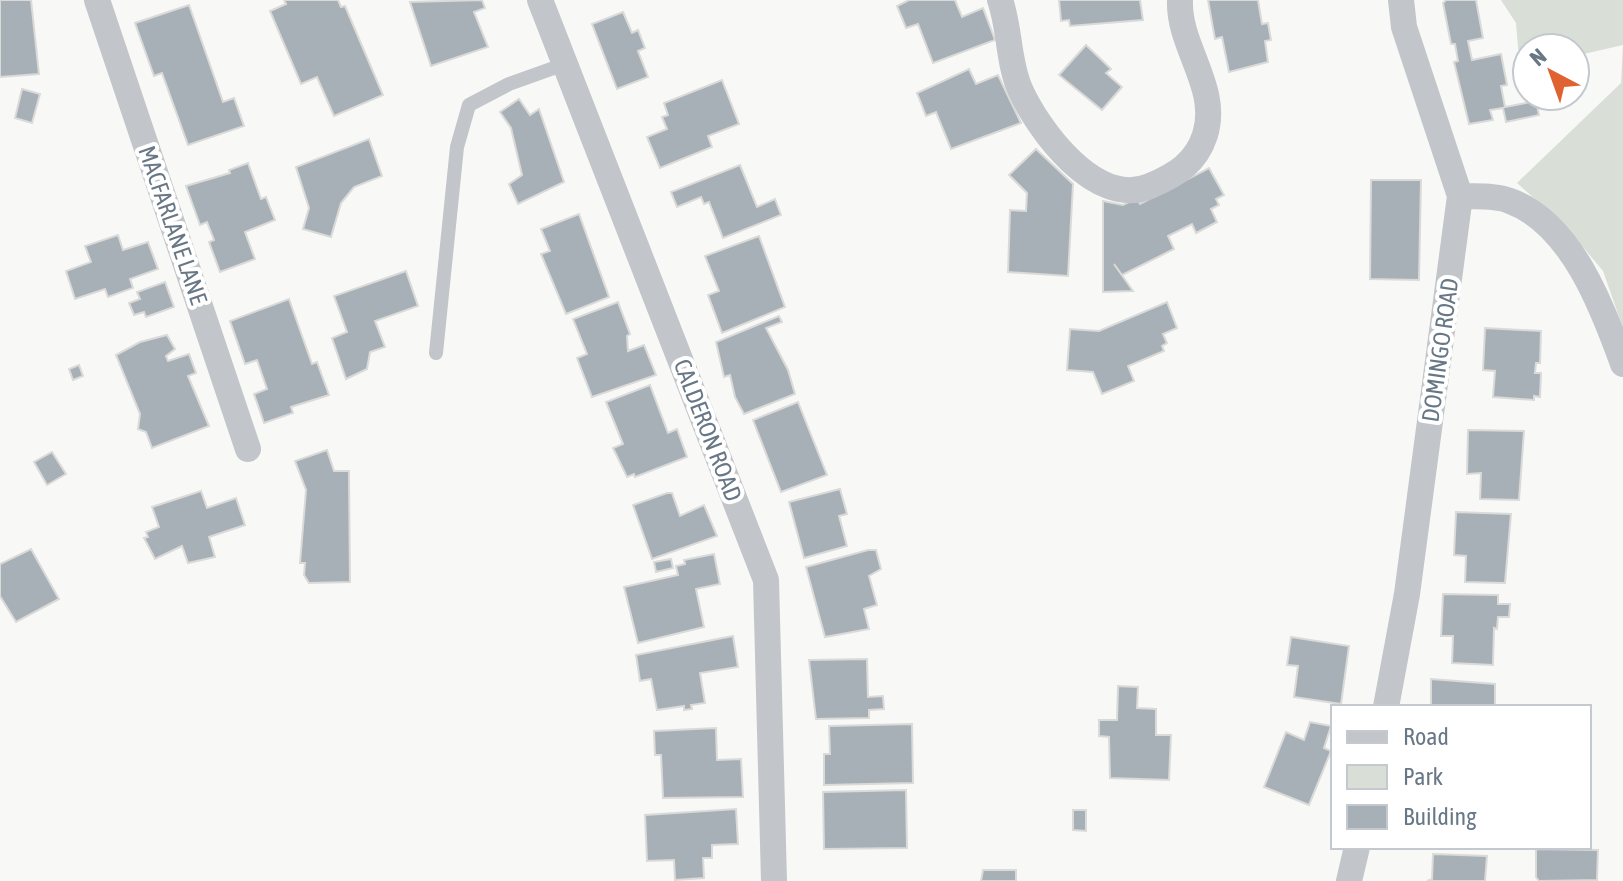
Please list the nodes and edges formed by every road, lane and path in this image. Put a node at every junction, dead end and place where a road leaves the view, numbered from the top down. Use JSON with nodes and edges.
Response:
{"nodes":[{"id":1,"x":97,"y":0,"type":"edge"},
{"id":2,"x":540,"y":0,"type":"edge"},
{"id":3,"x":1000,"y":0,"type":"edge"},
{"id":4,"x":1180,"y":0,"type":"edge"},
{"id":5,"x":1401,"y":0,"type":"edge"},
{"id":6,"x":565,"y":64,"type":"junction"},
{"id":7,"x":1460,"y":196,"type":"junction"},
{"id":8,"x":436,"y":353,"type":"dead end"},
{"id":9,"x":1623,"y":364,"type":"edge"},
{"id":10,"x":248,"y":449,"type":"dead end"},
{"id":11,"x":1386,"y":705,"type":"edge"},
{"id":12,"x":1357,"y":849,"type":"edge"},
{"id":13,"x":774,"y":881,"type":"edge"},
{"id":14,"x":1349,"y":881,"type":"edge"}],
"edges":[{"from":1,"to":10,"type":"street","name":"MACFARLANE LANE"},
{"from":2,"to":6,"type":"street","name":"CALDERON ROAD"},
{"from":3,"to":4,"type":"street"},
{"from":5,"to":7,"type":"street","name":"DOMINGO ROAD"},
{"from":6,"to":8,"type":"lane"},
{"from":6,"to":13,"type":"street","name":"CALDERON ROAD"},
{"from":7,"to":9,"type":"street"},
{"from":7,"to":11,"type":"street","name":"DOMINGO ROAD"},
{"from":12,"to":14,"type":"street"}]}
